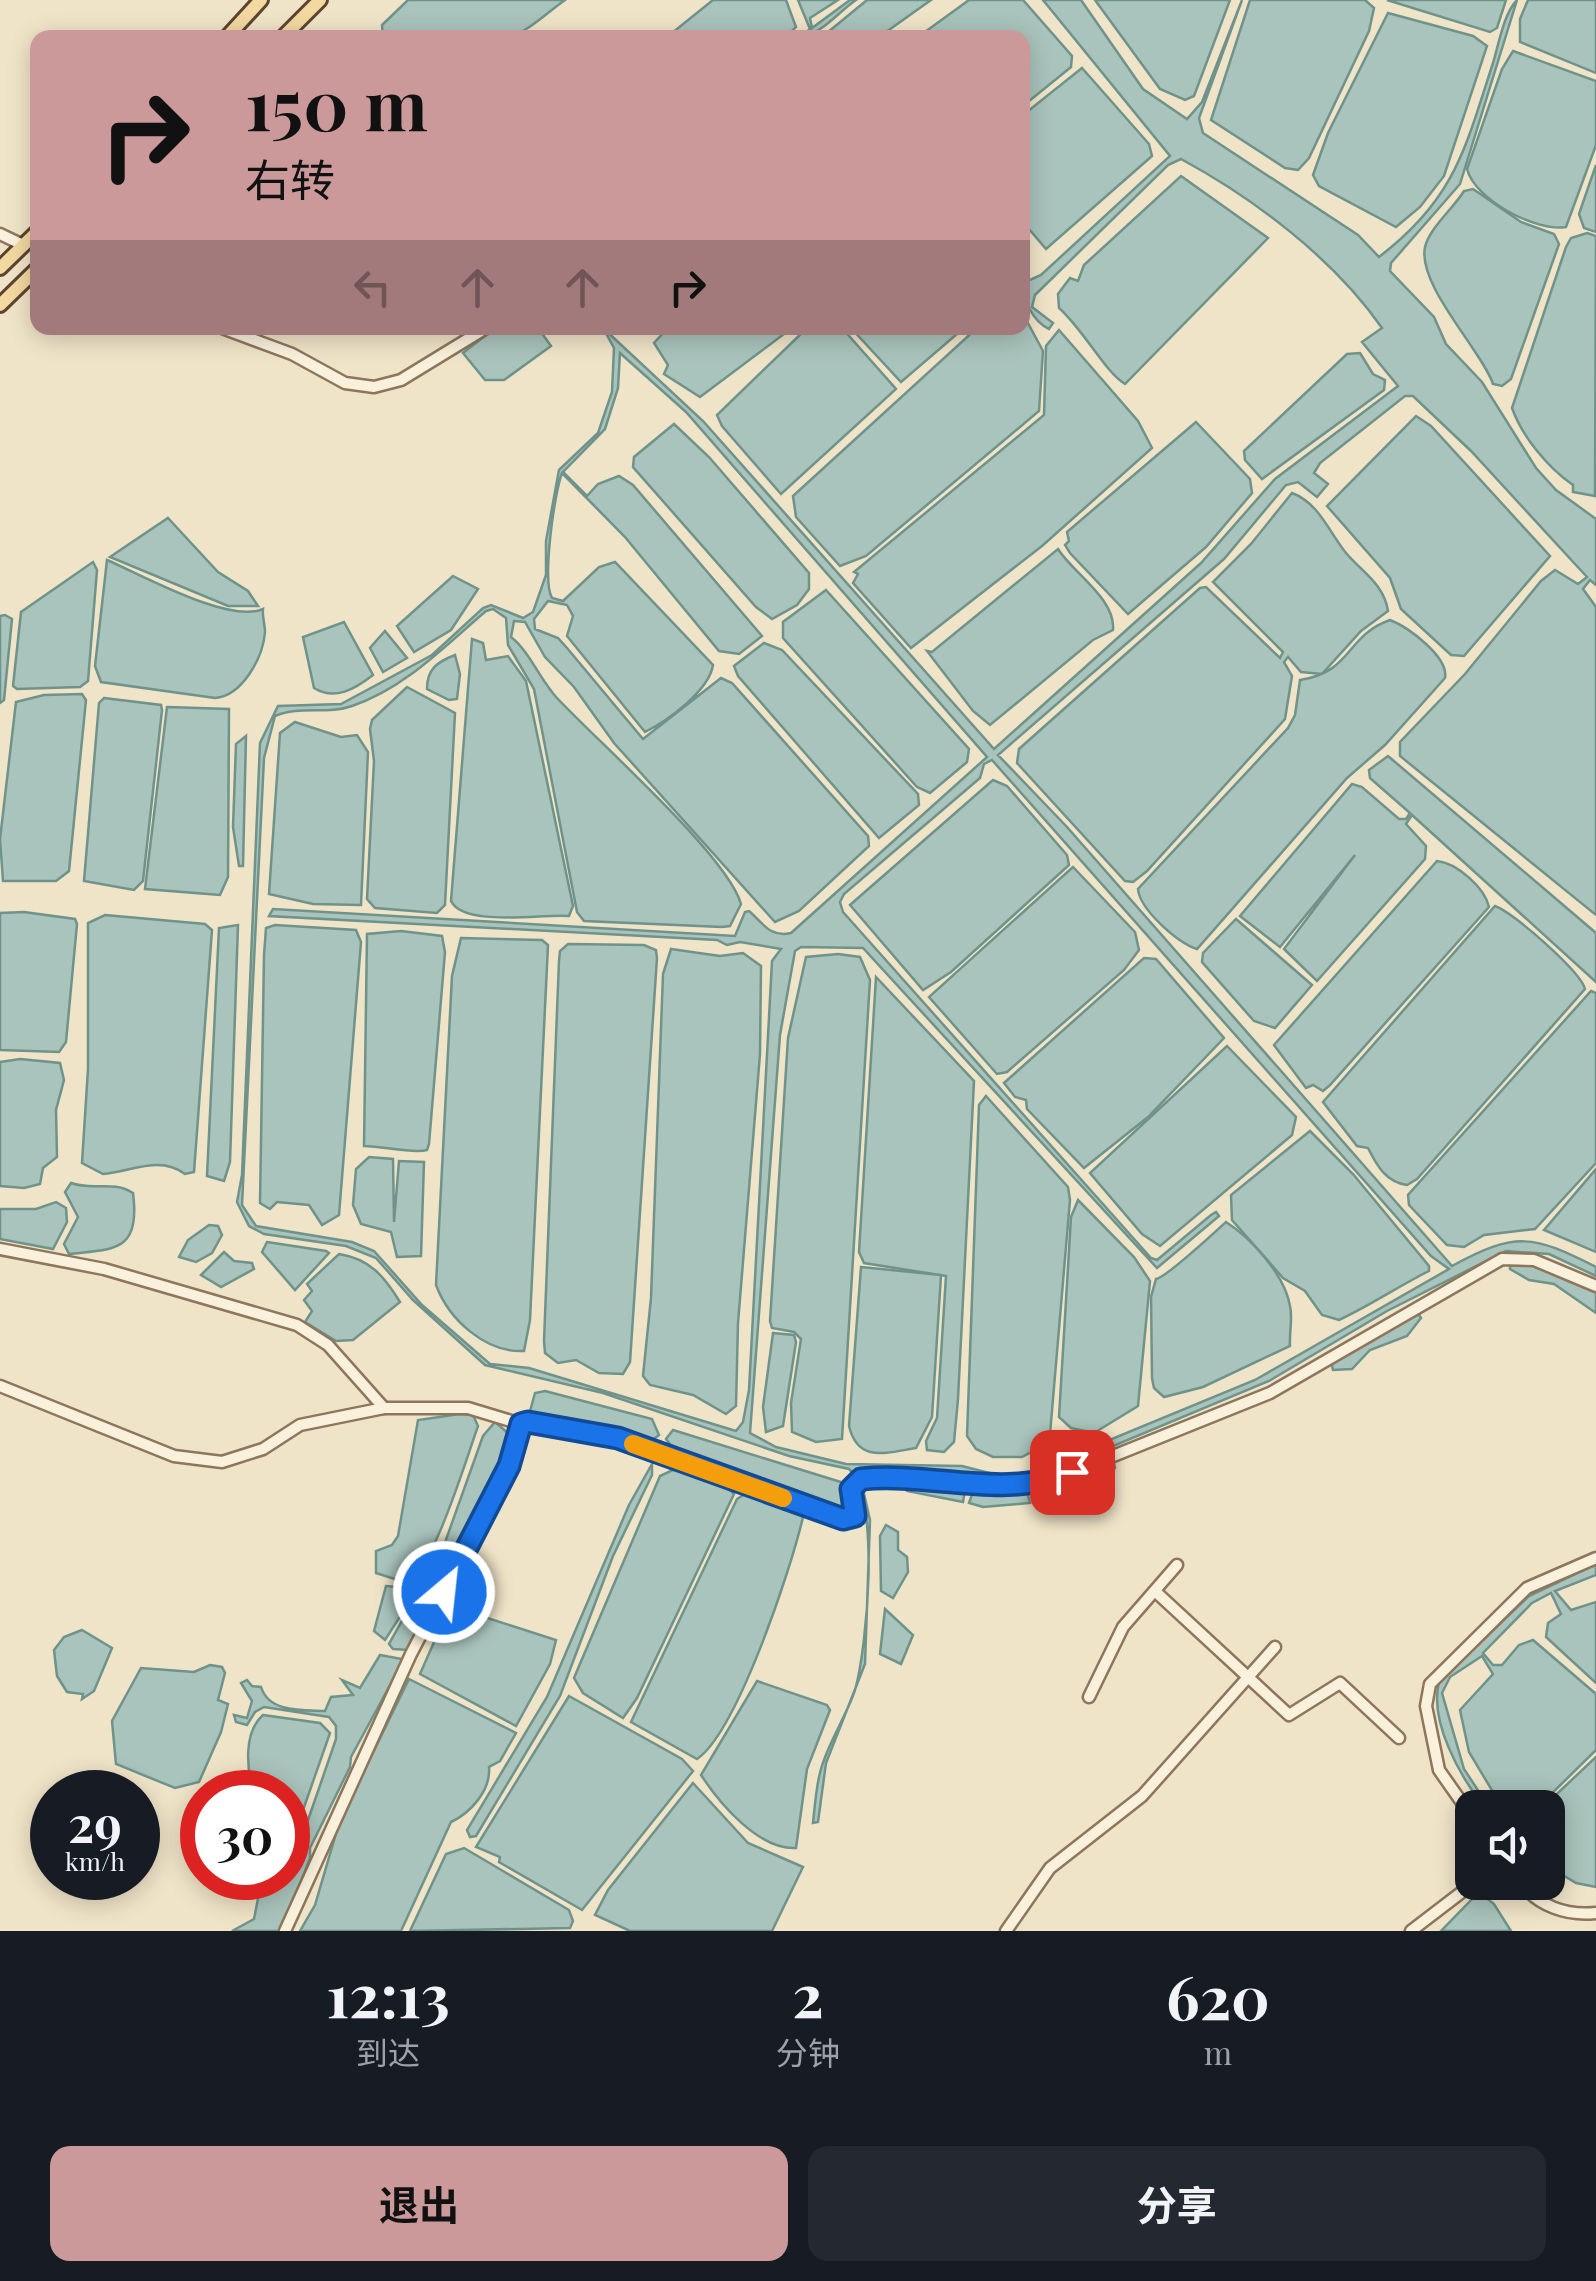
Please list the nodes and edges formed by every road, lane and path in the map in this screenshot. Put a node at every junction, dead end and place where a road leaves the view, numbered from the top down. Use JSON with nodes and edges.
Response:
{"nodes":[{"id":1,"x":261,"y":0,"type":"edge"},
{"id":2,"x":320,"y":0,"type":"edge"},
{"id":3,"x":233,"y":30,"type":"edge"},
{"id":4,"x":290,"y":30,"type":"edge"},
{"id":5,"x":0,"y":234,"type":"edge"},
{"id":6,"x":30,"y":239,"type":"edge"},
{"id":7,"x":24,"y":245,"type":"junction"},
{"id":8,"x":0,"y":268,"type":"edge"},
{"id":9,"x":30,"y":276,"type":"edge"},
{"id":10,"x":0,"y":304,"type":"edge"},
{"id":11,"x":241,"y":335,"type":"edge"},
{"id":12,"x":475,"y":335,"type":"edge"},
{"id":13,"x":0,"y":1250,"type":"edge"},
{"id":14,"x":1596,"y":1286,"type":"edge"},
{"id":15,"x":0,"y":1386,"type":"edge"},
{"id":16,"x":384,"y":1408,"type":"junction"},
{"id":17,"x":519,"y":1426,"type":"junction"},
{"id":18,"x":1596,"y":1558,"type":"edge"},
{"id":19,"x":1177,"y":1565,"type":"dead end"},
{"id":20,"x":1157,"y":1593,"type":"junction"},
{"id":21,"x":1275,"y":1647,"type":"dead end"},
{"id":22,"x":1245,"y":1677,"type":"junction"},
{"id":23,"x":1089,"y":1698,"type":"dead end"},
{"id":24,"x":1400,"y":1738,"type":"dead end"},
{"id":25,"x":1455,"y":1792,"type":"edge"},
{"id":26,"x":1455,"y":1897,"type":"edge"},
{"id":27,"x":1538,"y":1900,"type":"edge"},
{"id":28,"x":1596,"y":1913,"type":"edge"},
{"id":29,"x":286,"y":1931,"type":"edge"},
{"id":30,"x":1006,"y":1931,"type":"edge"},
{"id":31,"x":1411,"y":1931,"type":"edge"}],
"edges":[{"from":1,"to":3,"type":"main road"},
{"from":2,"to":4,"type":"main road"},
{"from":5,"to":7,"type":"street"},
{"from":6,"to":7,"type":"main road"},
{"from":7,"to":8,"type":"main road"},
{"from":9,"to":10,"type":"main road"},
{"from":11,"to":12,"type":"street"},
{"from":13,"to":16,"type":"street"},
{"from":14,"to":17,"type":"street"},
{"from":15,"to":16,"type":"street"},
{"from":16,"to":17,"type":"street"},
{"from":17,"to":29,"type":"street"},
{"from":18,"to":25,"type":"street"},
{"from":19,"to":20,"type":"street"},
{"from":20,"to":22,"type":"street"},
{"from":20,"to":23,"type":"street"},
{"from":21,"to":22,"type":"street"},
{"from":22,"to":24,"type":"street"},
{"from":22,"to":30,"type":"street"},
{"from":26,"to":31,"type":"street"},
{"from":27,"to":28,"type":"street"}]}
